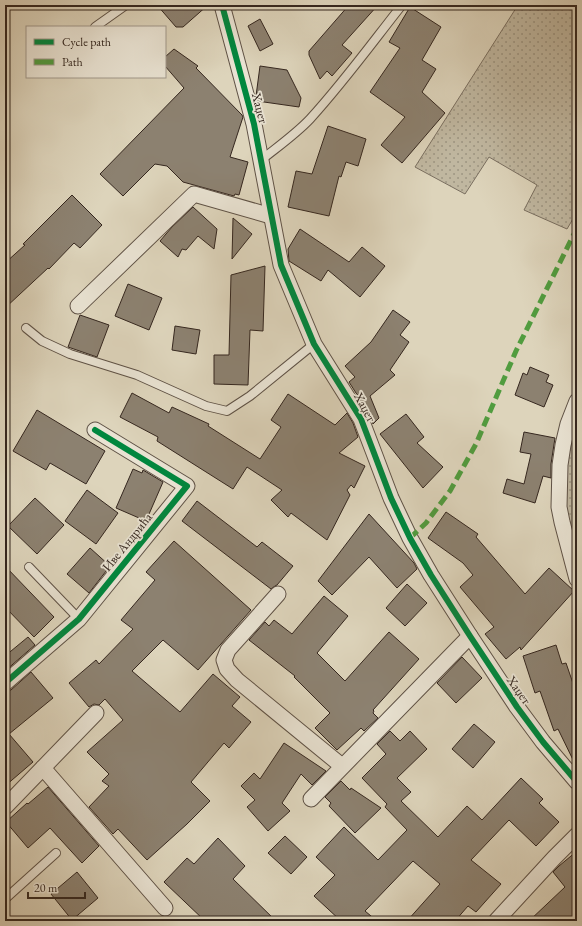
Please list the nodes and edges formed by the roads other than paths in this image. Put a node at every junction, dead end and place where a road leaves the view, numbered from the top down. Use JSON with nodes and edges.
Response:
{"nodes":[{"id":1,"x":126,"y":5,"type":"edge"},
{"id":2,"x":222,"y":5,"type":"edge"},
{"id":3,"x":402,"y":5,"type":"edge"},
{"id":4,"x":96,"y":26,"type":"edge"},
{"id":5,"x":260,"y":160,"type":"junction"},
{"id":6,"x":271,"y":216,"type":"junction"},
{"id":7,"x":78,"y":306,"type":"dead end"},
{"id":8,"x":26,"y":328,"type":"dead end"},
{"id":9,"x":314,"y":344,"type":"junction"},
{"id":10,"x":577,"y":401,"type":"edge"},
{"id":11,"x":95,"y":430,"type":"dead end"},
{"id":12,"x":30,"y":567,"type":"dead end"},
{"id":13,"x":577,"y":578,"type":"edge"},
{"id":14,"x":278,"y":594,"type":"dead end"},
{"id":15,"x":79,"y":619,"type":"junction"},
{"id":16,"x":470,"y":636,"type":"junction"},
{"id":17,"x":5,"y":683,"type":"edge"},
{"id":18,"x":96,"y":714,"type":"dead end"},
{"id":19,"x":342,"y":766,"type":"junction"},
{"id":20,"x":43,"y":768,"type":"junction"},
{"id":21,"x":577,"y":782,"type":"edge"},
{"id":22,"x":311,"y":799,"type":"dead end"},
{"id":23,"x":5,"y":807,"type":"edge"},
{"id":24,"x":577,"y":835,"type":"edge"},
{"id":25,"x":56,"y":853,"type":"dead end"},
{"id":26,"x":5,"y":899,"type":"edge"},
{"id":27,"x":165,"y":908,"type":"dead end"},
{"id":28,"x":496,"y":921,"type":"edge"}],
"edges":[{"from":1,"to":4,"type":"lane"},
{"from":2,"to":5,"type":"street","name":"Хаџет"},
{"from":3,"to":5,"type":"lane"},
{"from":5,"to":6,"type":"street","name":"Хаџет"},
{"from":6,"to":7,"type":"street"},
{"from":6,"to":9,"type":"street","name":"Хаџет"},
{"from":8,"to":9,"type":"lane"},
{"from":9,"to":16,"type":"street","name":"Хаџет"},
{"from":10,"to":13,"type":"street"},
{"from":11,"to":15,"type":"street","name":"Иве Андрића"},
{"from":12,"to":15,"type":"lane"},
{"from":14,"to":19,"type":"street"},
{"from":15,"to":17,"type":"street","name":"Иве Андрића"},
{"from":16,"to":19,"type":"street"},
{"from":16,"to":21,"type":"street","name":"Хаџет"},
{"from":18,"to":20,"type":"street"},
{"from":19,"to":22,"type":"street"},
{"from":20,"to":23,"type":"street"},
{"from":20,"to":27,"type":"street"},
{"from":24,"to":28,"type":"street"},
{"from":25,"to":26,"type":"lane"}]}
